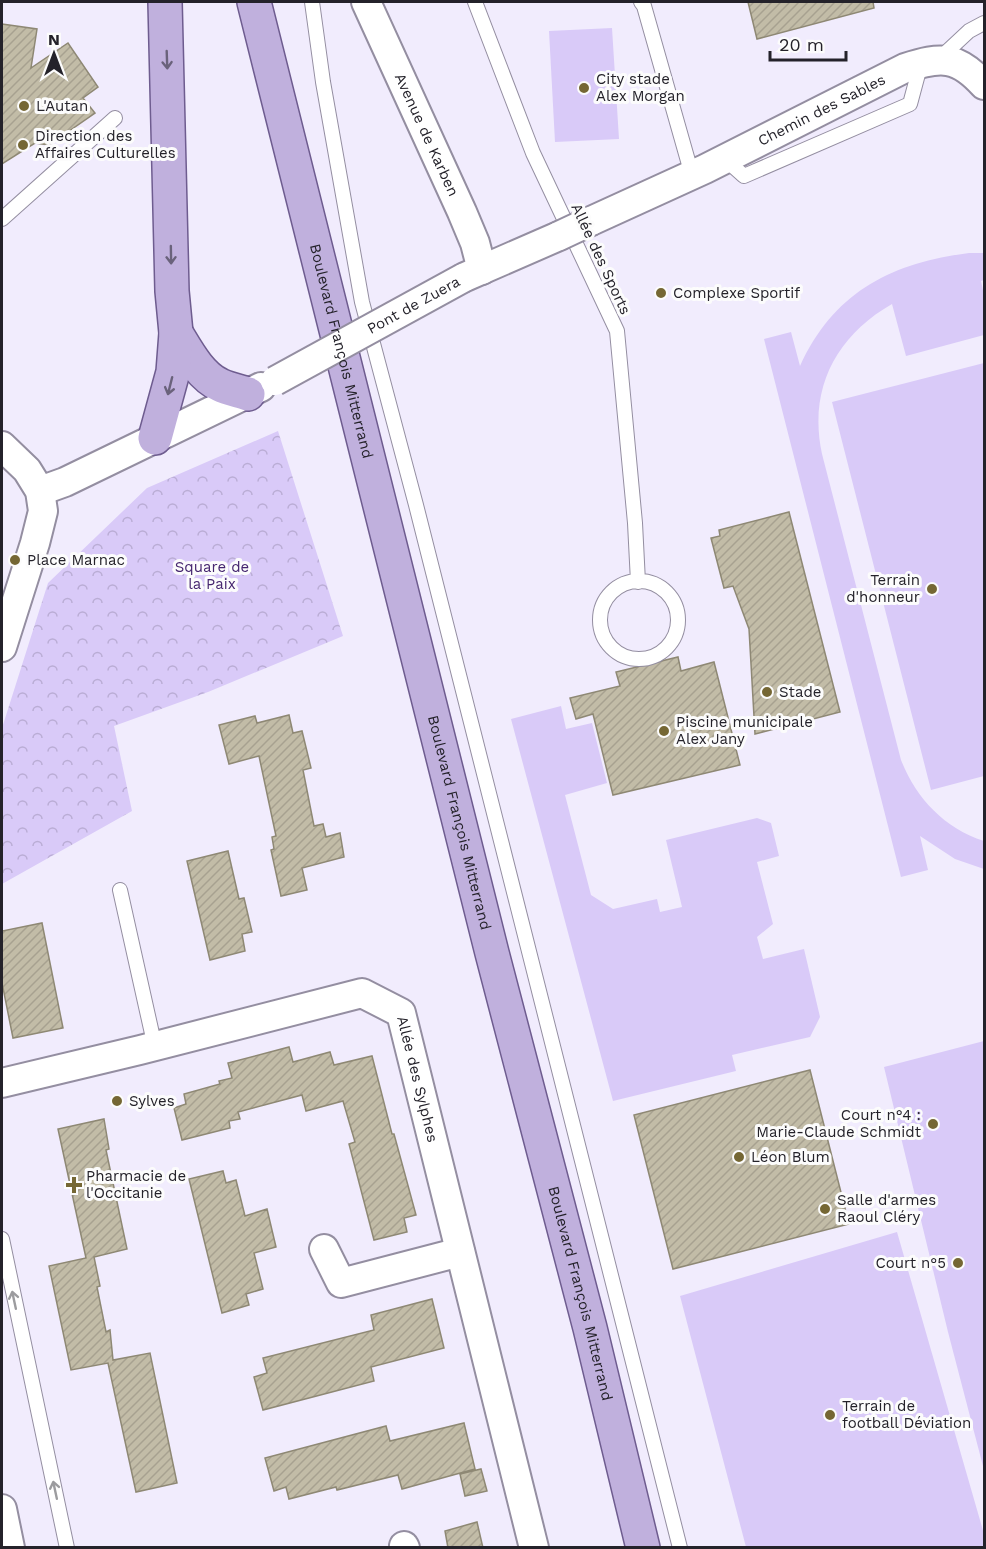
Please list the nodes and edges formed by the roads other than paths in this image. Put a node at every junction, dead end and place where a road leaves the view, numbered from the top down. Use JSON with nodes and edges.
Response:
{"nodes":[{"id":1,"x":165,"y":2,"type":"edge"},
{"id":2,"x":254,"y":2,"type":"edge"},
{"id":3,"x":276,"y":2,"type":"edge"},
{"id":4,"x":312,"y":2,"type":"edge"},
{"id":5,"x":366,"y":2,"type":"edge"},
{"id":6,"x":475,"y":2,"type":"edge"},
{"id":7,"x":641,"y":2,"type":"edge"},
{"id":8,"x":984,"y":23,"type":"edge"},
{"id":9,"x":930,"y":61,"type":"junction"},
{"id":10,"x":984,"y":85,"type":"edge"},
{"id":11,"x":279,"y":98,"type":"junction"},
{"id":12,"x":115,"y":118,"type":"dead end"},
{"id":13,"x":692,"y":175,"type":"junction"},
{"id":14,"x":2,"y":219,"type":"edge"},
{"id":15,"x":473,"y":274,"type":"junction"},
{"id":16,"x":176,"y":333,"type":"junction"},
{"id":17,"x":261,"y":387,"type":"junction"},
{"id":18,"x":155,"y":438,"type":"junction"},
{"id":19,"x":2,"y":446,"type":"edge"},
{"id":20,"x":40,"y":491,"type":"junction"},
{"id":21,"x":638,"y":582,"type":"junction"},
{"id":22,"x":2,"y":647,"type":"edge"},
{"id":23,"x":120,"y":890,"type":"dead end"},
{"id":24,"x":155,"y":1047,"type":"junction"},
{"id":25,"x":2,"y":1083,"type":"edge"},
{"id":26,"x":2,"y":1239,"type":"edge"},
{"id":27,"x":324,"y":1250,"type":"dead end"},
{"id":28,"x":460,"y":1252,"type":"junction"},
{"id":29,"x":2,"y":1509,"type":"edge"},
{"id":30,"x":10,"y":1548,"type":"edge"},
{"id":31,"x":67,"y":1548,"type":"edge"},
{"id":32,"x":534,"y":1548,"type":"edge"},
{"id":33,"x":643,"y":1548,"type":"edge"},
{"id":34,"x":680,"y":1548,"type":"edge"}],
"edges":[{"from":1,"to":16,"type":"main road","one_way":true},
{"from":2,"to":11,"type":"main road","name":"Boulevard François Mitterrand"},
{"from":3,"to":11,"type":"main road","name":"Boulevard François Mitterrand"},
{"from":4,"to":34,"type":"lane"},
{"from":5,"to":15,"type":"street","name":"Avenue de Karben"},
{"from":6,"to":21,"type":"lane","name":"Allée des Sports"},
{"from":7,"to":13,"type":"lane"},
{"from":8,"to":9,"type":"lane"},
{"from":9,"to":10,"type":"street"},
{"from":9,"to":13,"type":"street","name":"Chemin des Sables"},
{"from":11,"to":33,"type":"main road","name":"Boulevard François Mitterrand"},
{"from":12,"to":14,"type":"lane"},
{"from":13,"to":15,"type":"street","name":"Pont de Zuera","bridge":true},
{"from":15,"to":17,"type":"street","name":"Pont de Zuera","bridge":true},
{"from":16,"to":17,"type":"main road"},
{"from":16,"to":18,"type":"main road","one_way":true},
{"from":17,"to":18,"type":"street","name":"Pont de Zuera"},
{"from":18,"to":20,"type":"street","name":"Pont de Zuera"},
{"from":19,"to":20,"type":"street"},
{"from":20,"to":22,"type":"street"},
{"from":21,"to":21,"type":"lane"},
{"from":23,"to":24,"type":"lane"},
{"from":24,"to":25,"type":"street","name":"Allée des Sylphes"},
{"from":24,"to":28,"type":"street","name":"Allée des Sylphes"},
{"from":31,"to":26,"type":"lane","one_way":true},
{"from":27,"to":28,"type":"street"},
{"from":28,"to":32,"type":"street","name":"Allée des Sylphes"},
{"from":29,"to":30,"type":"street"}]}
